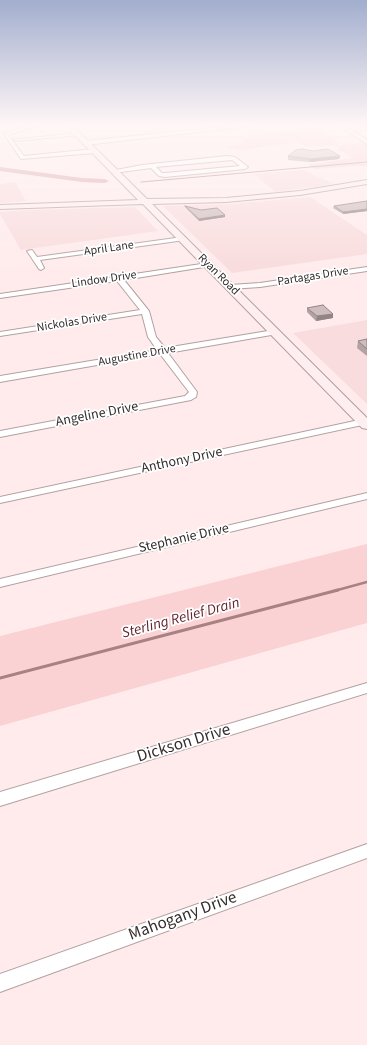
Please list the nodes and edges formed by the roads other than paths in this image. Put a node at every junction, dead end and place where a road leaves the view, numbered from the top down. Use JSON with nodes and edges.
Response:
{"nodes":[{"id":1,"x":117,"y":174,"type":"edge"},
{"id":2,"x":161,"y":174,"type":"edge"},
{"id":3,"x":177,"y":174,"type":"edge"},
{"id":4,"x":367,"y":182,"type":"edge"},
{"id":5,"x":145,"y":202,"type":"junction"},
{"id":6,"x":0,"y":207,"type":"edge"},
{"id":7,"x":183,"y":239,"type":"junction"},
{"id":8,"x":30,"y":251,"type":"dead end"},
{"id":9,"x":35,"y":259,"type":"junction"},
{"id":10,"x":208,"y":265,"type":"junction"},
{"id":11,"x":41,"y":268,"type":"dead end"},
{"id":12,"x":367,"y":269,"type":"edge"},
{"id":13,"x":119,"y":278,"type":"junction"},
{"id":14,"x":232,"y":289,"type":"junction"},
{"id":15,"x":0,"y":296,"type":"edge"},
{"id":16,"x":144,"y":311,"type":"junction"},
{"id":17,"x":274,"y":332,"type":"junction"},
{"id":18,"x":0,"y":334,"type":"edge"},
{"id":19,"x":162,"y":351,"type":"junction"},
{"id":20,"x":0,"y":379,"type":"edge"},
{"id":21,"x":365,"y":424,"type":"edge"},
{"id":22,"x":0,"y":434,"type":"edge"},
{"id":23,"x":367,"y":496,"type":"edge"},
{"id":24,"x":0,"y":500,"type":"edge"},
{"id":25,"x":0,"y":583,"type":"edge"},
{"id":26,"x":367,"y":688,"type":"edge"},
{"id":27,"x":0,"y":799,"type":"edge"},
{"id":28,"x":367,"y":851,"type":"edge"},
{"id":29,"x":0,"y":983,"type":"edge"}],
"edges":[{"from":1,"to":5,"type":"main road","name":"Ryan Road"},
{"from":2,"to":3,"type":"street"},
{"from":4,"to":5,"type":"main road"},
{"from":5,"to":6,"type":"main road"},
{"from":5,"to":7,"type":"main road","name":"Ryan Road"},
{"from":7,"to":9,"type":"street","name":"April Lane"},
{"from":7,"to":10,"type":"main road","name":"Ryan Road"},
{"from":8,"to":9,"type":"street"},
{"from":9,"to":11,"type":"street"},
{"from":10,"to":13,"type":"street","name":"Lindow Drive"},
{"from":10,"to":14,"type":"main road","name":"Ryan Road"},
{"from":12,"to":14,"type":"street","name":"Partagas Drive"},
{"from":13,"to":15,"type":"street","name":"Lindow Drive"},
{"from":13,"to":16,"type":"street"},
{"from":14,"to":17,"type":"main road","name":"Ryan Road"},
{"from":16,"to":18,"type":"street","name":"Nickolas Drive"},
{"from":16,"to":19,"type":"street"},
{"from":17,"to":19,"type":"street","name":"Augustine Drive"},
{"from":17,"to":21,"type":"main road","name":"Ryan Road"},
{"from":19,"to":20,"type":"street","name":"Augustine Drive"},
{"from":19,"to":22,"type":"street","name":"Angeline Drive"},
{"from":21,"to":24,"type":"street","name":"Anthony Drive"},
{"from":23,"to":25,"type":"street","name":"Stephanie Drive"},
{"from":26,"to":27,"type":"street","name":"Dickson Drive"},
{"from":28,"to":29,"type":"street","name":"Mahogany Drive"}]}
